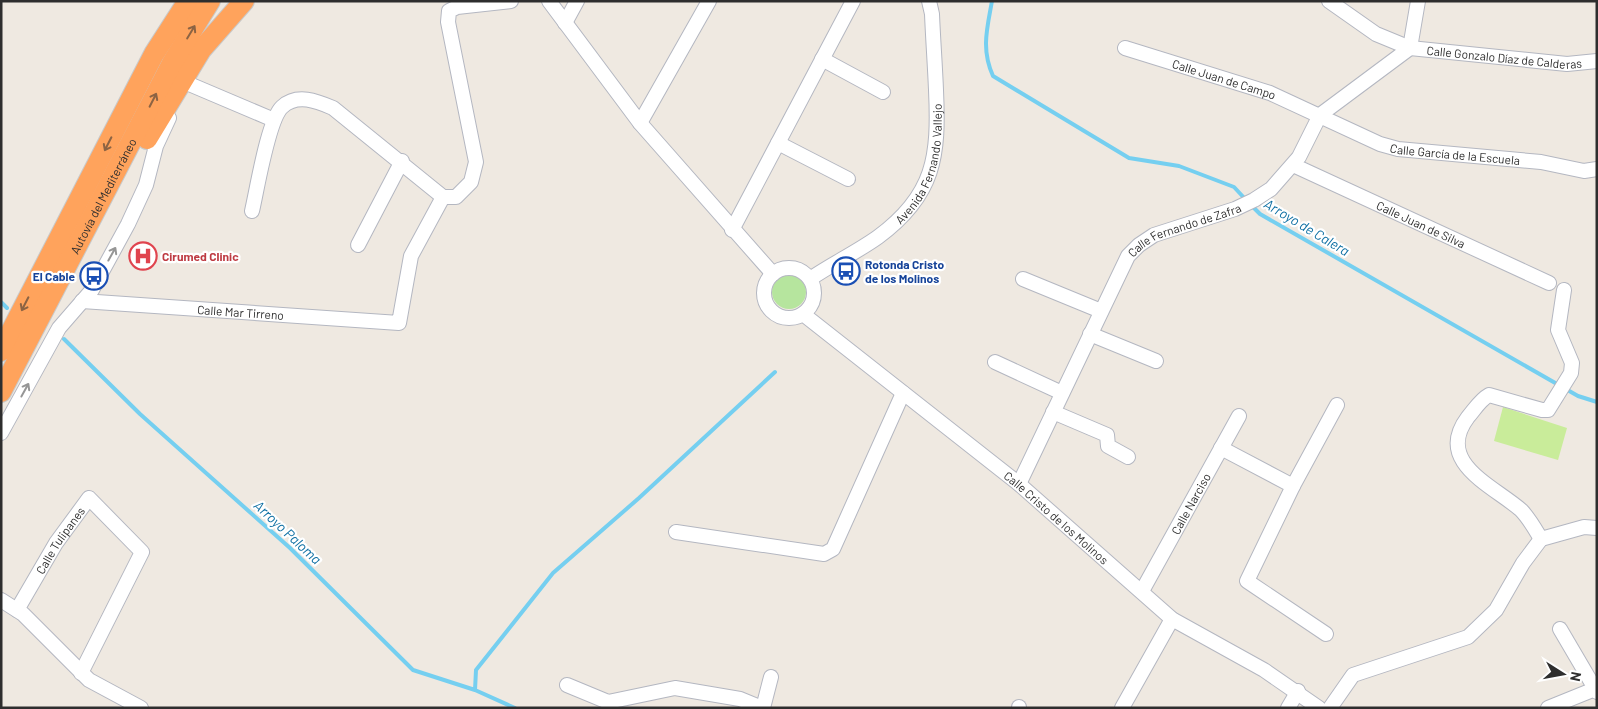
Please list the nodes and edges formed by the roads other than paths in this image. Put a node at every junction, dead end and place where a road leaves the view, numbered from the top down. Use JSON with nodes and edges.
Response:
{"nodes":[{"id":1,"x":177,"y":1,"type":"edge"},
{"id":2,"x":188,"y":1,"type":"edge"},
{"id":3,"x":210,"y":1,"type":"edge"},
{"id":4,"x":244,"y":1,"type":"edge"},
{"id":5,"x":511,"y":1,"type":"edge"},
{"id":6,"x":549,"y":1,"type":"edge"},
{"id":7,"x":577,"y":1,"type":"edge"},
{"id":8,"x":709,"y":1,"type":"edge"},
{"id":9,"x":853,"y":1,"type":"edge"},
{"id":10,"x":929,"y":1,"type":"edge"},
{"id":11,"x":1329,"y":1,"type":"edge"},
{"id":12,"x":1418,"y":1,"type":"edge"},
{"id":13,"x":565,"y":24,"type":"junction"},
{"id":14,"x":1125,"y":48,"type":"dead end"},
{"id":15,"x":1410,"y":48,"type":"junction"},
{"id":16,"x":154,"y":54,"type":"junction"},
{"id":17,"x":822,"y":59,"type":"junction"},
{"id":18,"x":1597,"y":61,"type":"edge"},
{"id":19,"x":184,"y":81,"type":"junction"},
{"id":20,"x":883,"y":92,"type":"dead end"},
{"id":21,"x":1320,"y":114,"type":"junction"},
{"id":22,"x":274,"y":120,"type":"junction"},
{"id":23,"x":640,"y":123,"type":"junction"},
{"id":24,"x":778,"y":143,"type":"junction"},
{"id":25,"x":402,"y":162,"type":"junction"},
{"id":26,"x":1293,"y":165,"type":"junction"},
{"id":27,"x":1597,"y":169,"type":"edge"},
{"id":28,"x":848,"y":179,"type":"dead end"},
{"id":29,"x":443,"y":197,"type":"junction"},
{"id":30,"x":252,"y":212,"type":"dead end"},
{"id":31,"x":732,"y":230,"type":"junction"},
{"id":32,"x":358,"y":244,"type":"dead end"},
{"id":33,"x":773,"y":274,"type":"junction"},
{"id":34,"x":810,"y":279,"type":"junction"},
{"id":35,"x":1023,"y":279,"type":"dead end"},
{"id":36,"x":1549,"y":283,"type":"dead end"},
{"id":37,"x":1564,"y":290,"type":"dead end"},
{"id":38,"x":82,"y":301,"type":"junction"},
{"id":39,"x":1101,"y":311,"type":"junction"},
{"id":40,"x":803,"y":314,"type":"junction"},
{"id":41,"x":1090,"y":334,"type":"junction"},
{"id":42,"x":24,"y":348,"type":"junction"},
{"id":43,"x":1,"y":351,"type":"edge"},
{"id":44,"x":1156,"y":361,"type":"dead end"},
{"id":45,"x":995,"y":362,"type":"dead end"},
{"id":46,"x":1,"y":392,"type":"edge"},
{"id":47,"x":903,"y":393,"type":"junction"},
{"id":48,"x":1062,"y":393,"type":"junction"},
{"id":49,"x":1337,"y":405,"type":"dead end"},
{"id":50,"x":1053,"y":412,"type":"junction"},
{"id":51,"x":1239,"y":416,"type":"dead end"},
{"id":52,"x":1,"y":433,"type":"edge"},
{"id":53,"x":1221,"y":448,"type":"junction"},
{"id":54,"x":1128,"y":457,"type":"dead end"},
{"id":55,"x":1019,"y":484,"type":"junction"},
{"id":56,"x":1293,"y":486,"type":"junction"},
{"id":57,"x":1597,"y":528,"type":"edge"},
{"id":58,"x":676,"y":532,"type":"dead end"},
{"id":59,"x":1541,"y":538,"type":"junction"},
{"id":60,"x":1142,"y":591,"type":"junction"},
{"id":61,"x":1,"y":600,"type":"edge"},
{"id":62,"x":17,"y":610,"type":"junction"},
{"id":63,"x":1172,"y":619,"type":"junction"},
{"id":64,"x":1560,"y":629,"type":"dead end"},
{"id":65,"x":1326,"y":634,"type":"dead end"},
{"id":66,"x":82,"y":673,"type":"junction"},
{"id":67,"x":771,"y":677,"type":"dead end"},
{"id":68,"x":567,"y":685,"type":"dead end"},
{"id":69,"x":1298,"y":691,"type":"junction"},
{"id":70,"x":1596,"y":691,"type":"edge"},
{"id":71,"x":141,"y":708,"type":"edge"},
{"id":72,"x":762,"y":708,"type":"edge"},
{"id":73,"x":1122,"y":708,"type":"edge"},
{"id":74,"x":1288,"y":708,"type":"edge"},
{"id":75,"x":1319,"y":708,"type":"edge"},
{"id":76,"x":1330,"y":708,"type":"edge"},
{"id":77,"x":1548,"y":708,"type":"edge"}],
"edges":[{"from":1,"to":16,"type":"highway"},
{"from":2,"to":16,"type":"highway","name":"Autovía del Mediterráneo"},
{"from":42,"to":3,"type":"highway","name":"Autovía del Mediterráneo","one_way":true},
{"from":4,"to":19,"type":"highway"},
{"from":5,"to":29,"type":"street"},
{"from":6,"to":13,"type":"street"},
{"from":7,"to":13,"type":"street"},
{"from":8,"to":23,"type":"street"},
{"from":9,"to":17,"type":"street"},
{"from":10,"to":34,"type":"street","name":"Avenida Fernando Vallejo"},
{"from":11,"to":15,"type":"street","name":"Calle Gonzalo Díaz de Calderas"},
{"from":12,"to":15,"type":"street"},
{"from":13,"to":23,"type":"street"},
{"from":14,"to":21,"type":"street","name":"Calle Juan de Campo"},
{"from":15,"to":18,"type":"street","name":"Calle Gonzalo Díaz de Calderas"},
{"from":15,"to":21,"type":"street","name":"Calle Fernando de Zafra"},
{"from":16,"to":43,"type":"highway","name":"Autovía del Mediterráneo","one_way":true},
{"from":17,"to":20,"type":"street"},
{"from":17,"to":24,"type":"street"},
{"from":19,"to":22,"type":"street"},
{"from":38,"to":19,"type":"street","one_way":true},
{"from":19,"to":42,"type":"highway"},
{"from":21,"to":26,"type":"street","name":"Calle Fernando de Zafra"},
{"from":21,"to":27,"type":"street","name":"Calle García de la Escuela"},
{"from":22,"to":25,"type":"street"},
{"from":22,"to":30,"type":"street"},
{"from":23,"to":31,"type":"street"},
{"from":24,"to":28,"type":"street"},
{"from":24,"to":31,"type":"street"},
{"from":25,"to":29,"type":"street"},
{"from":25,"to":32,"type":"street"},
{"from":26,"to":36,"type":"street","name":"Calle Juan de Silva"},
{"from":26,"to":39,"type":"street","name":"Calle Fernando de Zafra"},
{"from":29,"to":38,"type":"street","name":"Calle Mar Tirreno"},
{"from":31,"to":33,"type":"street"},
{"from":33,"to":34,"type":"street"},
{"from":33,"to":40,"type":"street"},
{"from":34,"to":40,"type":"street"},
{"from":35,"to":39,"type":"street"},
{"from":37,"to":59,"type":"street"},
{"from":52,"to":38,"type":"street","one_way":true},
{"from":39,"to":41,"type":"street","name":"Calle Fernando de Zafra"},
{"from":40,"to":47,"type":"street","name":"Calle Cristo de los Molinos"},
{"from":41,"to":44,"type":"street"},
{"from":41,"to":48,"type":"street","name":"Calle Fernando de Zafra"},
{"from":42,"to":46,"type":"highway","name":"Autovía del Mediterráneo"},
{"from":45,"to":48,"type":"street"},
{"from":47,"to":55,"type":"street","name":"Calle Cristo de los Molinos"},
{"from":47,"to":58,"type":"street"},
{"from":48,"to":50,"type":"street","name":"Calle Fernando de Zafra"},
{"from":49,"to":56,"type":"street"},
{"from":50,"to":54,"type":"street"},
{"from":50,"to":55,"type":"street","name":"Calle Fernando de Zafra"},
{"from":51,"to":53,"type":"street","name":"Calle Narciso"},
{"from":53,"to":56,"type":"street"},
{"from":53,"to":60,"type":"street","name":"Calle Narciso"},
{"from":55,"to":60,"type":"street","name":"Calle Cristo de los Molinos"},
{"from":56,"to":65,"type":"street"},
{"from":57,"to":59,"type":"street"},
{"from":59,"to":76,"type":"street"},
{"from":60,"to":63,"type":"street","name":"Calle Cristo de los Molinos"},
{"from":61,"to":62,"type":"street"},
{"from":62,"to":66,"type":"street"},
{"from":62,"to":66,"type":"street","name":"Calle Tulipanes"},
{"from":63,"to":69,"type":"street","name":"Calle Cristo de los Molinos"},
{"from":63,"to":73,"type":"street"},
{"from":64,"to":70,"type":"street"},
{"from":66,"to":71,"type":"street"},
{"from":67,"to":72,"type":"street"},
{"from":68,"to":72,"type":"street"},
{"from":69,"to":74,"type":"street"},
{"from":69,"to":75,"type":"street","name":"Calle Cristo de los Molinos"},
{"from":70,"to":77,"type":"street"}]}
